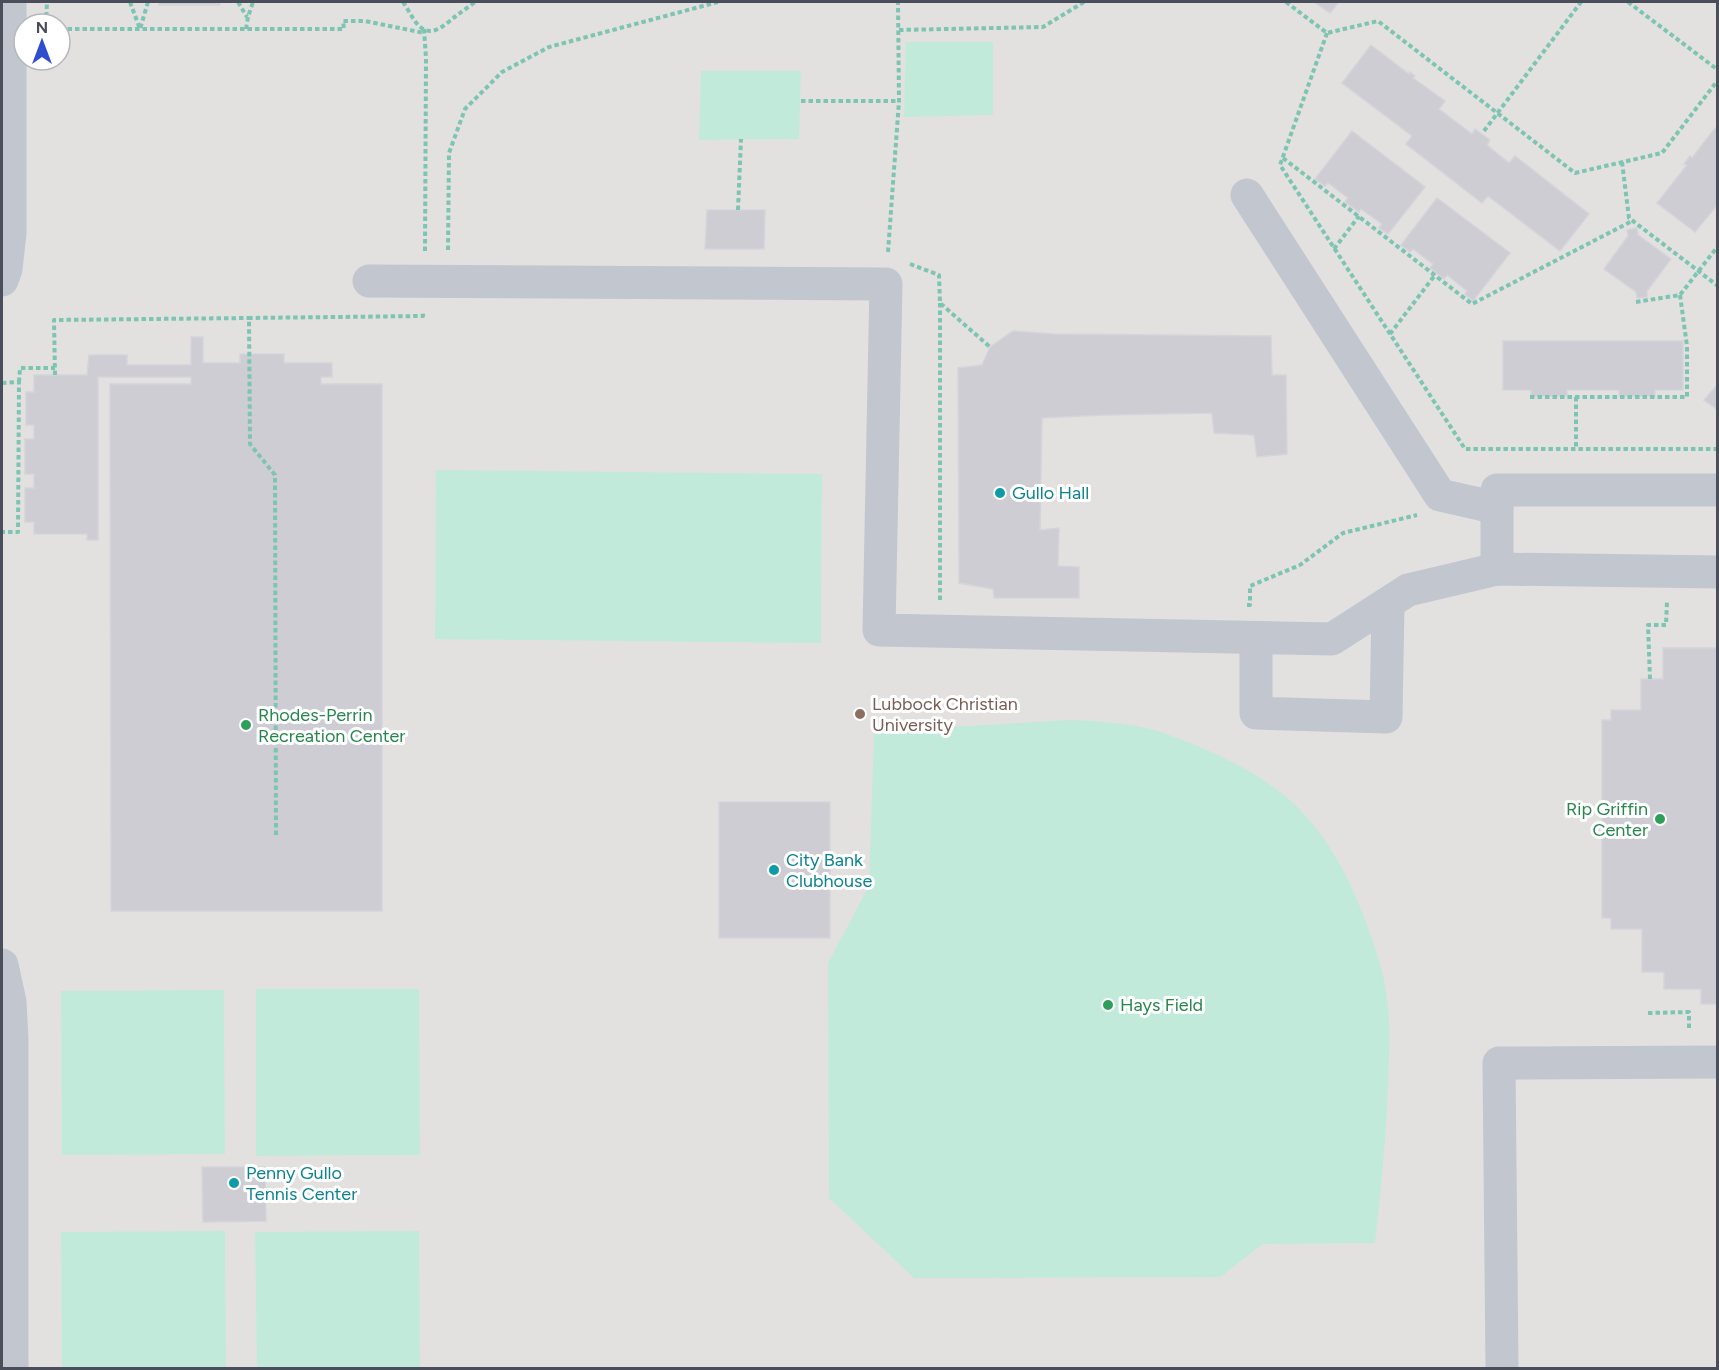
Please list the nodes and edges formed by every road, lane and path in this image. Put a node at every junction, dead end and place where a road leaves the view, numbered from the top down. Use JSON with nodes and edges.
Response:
{"nodes":[{"id":1,"x":10,"y":2,"type":"edge"},
{"id":2,"x":130,"y":2,"type":"edge"},
{"id":3,"x":148,"y":2,"type":"edge"},
{"id":4,"x":238,"y":2,"type":"edge"},
{"id":5,"x":253,"y":2,"type":"edge"},
{"id":6,"x":403,"y":2,"type":"edge"},
{"id":7,"x":475,"y":2,"type":"edge"},
{"id":8,"x":718,"y":2,"type":"edge"},
{"id":9,"x":898,"y":2,"type":"edge"},
{"id":10,"x":1084,"y":2,"type":"edge"},
{"id":11,"x":1286,"y":2,"type":"edge"},
{"id":12,"x":1581,"y":2,"type":"edge"},
{"id":13,"x":1628,"y":2,"type":"edge"},
{"id":14,"x":248,"y":17,"type":"junction"},
{"id":15,"x":72,"y":29,"type":"edge"},
{"id":16,"x":141,"y":29,"type":"junction"},
{"id":17,"x":246,"y":29,"type":"junction"},
{"id":18,"x":898,"y":30,"type":"junction"},
{"id":19,"x":424,"y":31,"type":"junction"},
{"id":20,"x":1327,"y":33,"type":"junction"},
{"id":21,"x":1718,"y":70,"type":"edge"},
{"id":22,"x":1718,"y":80,"type":"edge"},
{"id":23,"x":801,"y":100,"type":"dead end"},
{"id":24,"x":899,"y":101,"type":"junction"},
{"id":25,"x":1497,"y":113,"type":"junction"},
{"id":26,"x":1484,"y":131,"type":"dead end"},
{"id":27,"x":741,"y":139,"type":"dead end"},
{"id":28,"x":1282,"y":158,"type":"junction"},
{"id":29,"x":1622,"y":162,"type":"junction"},
{"id":30,"x":1247,"y":195,"type":"dead end"},
{"id":31,"x":738,"y":210,"type":"dead end"},
{"id":32,"x":1359,"y":216,"type":"junction"},
{"id":33,"x":1632,"y":221,"type":"junction"},
{"id":34,"x":1718,"y":246,"type":"edge"},
{"id":35,"x":1334,"y":249,"type":"junction"},
{"id":36,"x":887,"y":255,"type":"dead end"},
{"id":37,"x":424,"y":257,"type":"dead end"},
{"id":38,"x":448,"y":257,"type":"dead end"},
{"id":39,"x":908,"y":263,"type":"dead end"},
{"id":40,"x":1698,"y":271,"type":"junction"},
{"id":41,"x":1435,"y":275,"type":"junction"},
{"id":42,"x":2,"y":280,"type":"edge"},
{"id":43,"x":369,"y":281,"type":"dead end"},
{"id":44,"x":1718,"y":286,"type":"edge"},
{"id":45,"x":1680,"y":295,"type":"junction"},
{"id":46,"x":1636,"y":302,"type":"dead end"},
{"id":47,"x":940,"y":303,"type":"junction"},
{"id":48,"x":423,"y":307,"type":"dead end"},
{"id":49,"x":249,"y":318,"type":"junction"},
{"id":50,"x":1390,"y":334,"type":"junction"},
{"id":51,"x":990,"y":347,"type":"dead end"},
{"id":52,"x":55,"y":368,"type":"junction"},
{"id":53,"x":55,"y":375,"type":"dead end"},
{"id":54,"x":19,"y":382,"type":"junction"},
{"id":55,"x":2,"y":383,"type":"edge"},
{"id":56,"x":1530,"y":397,"type":"dead end"},
{"id":57,"x":1576,"y":397,"type":"junction"},
{"id":58,"x":1576,"y":449,"type":"junction"},
{"id":59,"x":1718,"y":449,"type":"edge"},
{"id":60,"x":1718,"y":490,"type":"edge"},
{"id":61,"x":1497,"y":508,"type":"junction"},
{"id":62,"x":1425,"y":514,"type":"dead end"},
{"id":63,"x":2,"y":532,"type":"edge"},
{"id":64,"x":1497,"y":569,"type":"junction"},
{"id":65,"x":1718,"y":572,"type":"edge"},
{"id":66,"x":1672,"y":600,"type":"dead end"},
{"id":67,"x":940,"y":603,"type":"dead end"},
{"id":68,"x":1238,"y":604,"type":"dead end"},
{"id":69,"x":1388,"y":604,"type":"junction"},
{"id":70,"x":1256,"y":638,"type":"junction"},
{"id":71,"x":1650,"y":679,"type":"dead end"},
{"id":72,"x":276,"y":836,"type":"dead end"},
{"id":73,"x":2,"y":965,"type":"edge"},
{"id":74,"x":1648,"y":1013,"type":"dead end"},
{"id":75,"x":1689,"y":1036,"type":"dead end"},
{"id":76,"x":1718,"y":1062,"type":"edge"},
{"id":77,"x":12,"y":1368,"type":"edge"},
{"id":78,"x":1502,"y":1368,"type":"edge"}],
"edges":[{"from":1,"to":42,"type":"street"},
{"from":2,"to":16,"type":"path"},
{"from":3,"to":16,"type":"path"},
{"from":4,"to":14,"type":"path"},
{"from":5,"to":14,"type":"path"},
{"from":6,"to":19,"type":"path"},
{"from":7,"to":19,"type":"path"},
{"from":8,"to":38,"type":"path"},
{"from":9,"to":18,"type":"path"},
{"from":10,"to":18,"type":"path"},
{"from":11,"to":20,"type":"path"},
{"from":12,"to":25,"type":"path"},
{"from":13,"to":21,"type":"path"},
{"from":14,"to":17,"type":"path"},
{"from":15,"to":16,"type":"path"},
{"from":16,"to":17,"type":"path"},
{"from":17,"to":19,"type":"path"},
{"from":18,"to":24,"type":"path"},
{"from":19,"to":37,"type":"path"},
{"from":20,"to":25,"type":"path"},
{"from":20,"to":28,"type":"path"},
{"from":22,"to":29,"type":"path"},
{"from":23,"to":24,"type":"path"},
{"from":24,"to":36,"type":"path"},
{"from":25,"to":26,"type":"path"},
{"from":25,"to":29,"type":"path"},
{"from":27,"to":31,"type":"path"},
{"from":28,"to":32,"type":"path"},
{"from":28,"to":35,"type":"path"},
{"from":29,"to":33,"type":"path"},
{"from":30,"to":61,"type":"street"},
{"from":32,"to":35,"type":"path"},
{"from":32,"to":41,"type":"path"},
{"from":33,"to":40,"type":"path"},
{"from":33,"to":41,"type":"path"},
{"from":34,"to":40,"type":"path"},
{"from":35,"to":50,"type":"path"},
{"from":39,"to":47,"type":"path"},
{"from":40,"to":44,"type":"path"},
{"from":40,"to":45,"type":"path"},
{"from":41,"to":50,"type":"path"},
{"from":43,"to":70,"type":"street"},
{"from":45,"to":46,"type":"path"},
{"from":45,"to":57,"type":"path"},
{"from":47,"to":51,"type":"path"},
{"from":47,"to":67,"type":"path"},
{"from":48,"to":49,"type":"path"},
{"from":49,"to":52,"type":"path"},
{"from":49,"to":72,"type":"path"},
{"from":50,"to":58,"type":"path"},
{"from":52,"to":53,"type":"path"},
{"from":52,"to":54,"type":"path"},
{"from":54,"to":55,"type":"path"},
{"from":54,"to":63,"type":"path"},
{"from":56,"to":57,"type":"path"},
{"from":57,"to":58,"type":"path"},
{"from":58,"to":59,"type":"path"},
{"from":60,"to":61,"type":"street"},
{"from":61,"to":64,"type":"street"},
{"from":62,"to":68,"type":"path"},
{"from":64,"to":65,"type":"street"},
{"from":64,"to":69,"type":"street"},
{"from":66,"to":71,"type":"path"},
{"from":69,"to":70,"type":"street"},
{"from":69,"to":70,"type":"street"},
{"from":73,"to":77,"type":"street"},
{"from":74,"to":75,"type":"path"},
{"from":76,"to":78,"type":"street"}]}
